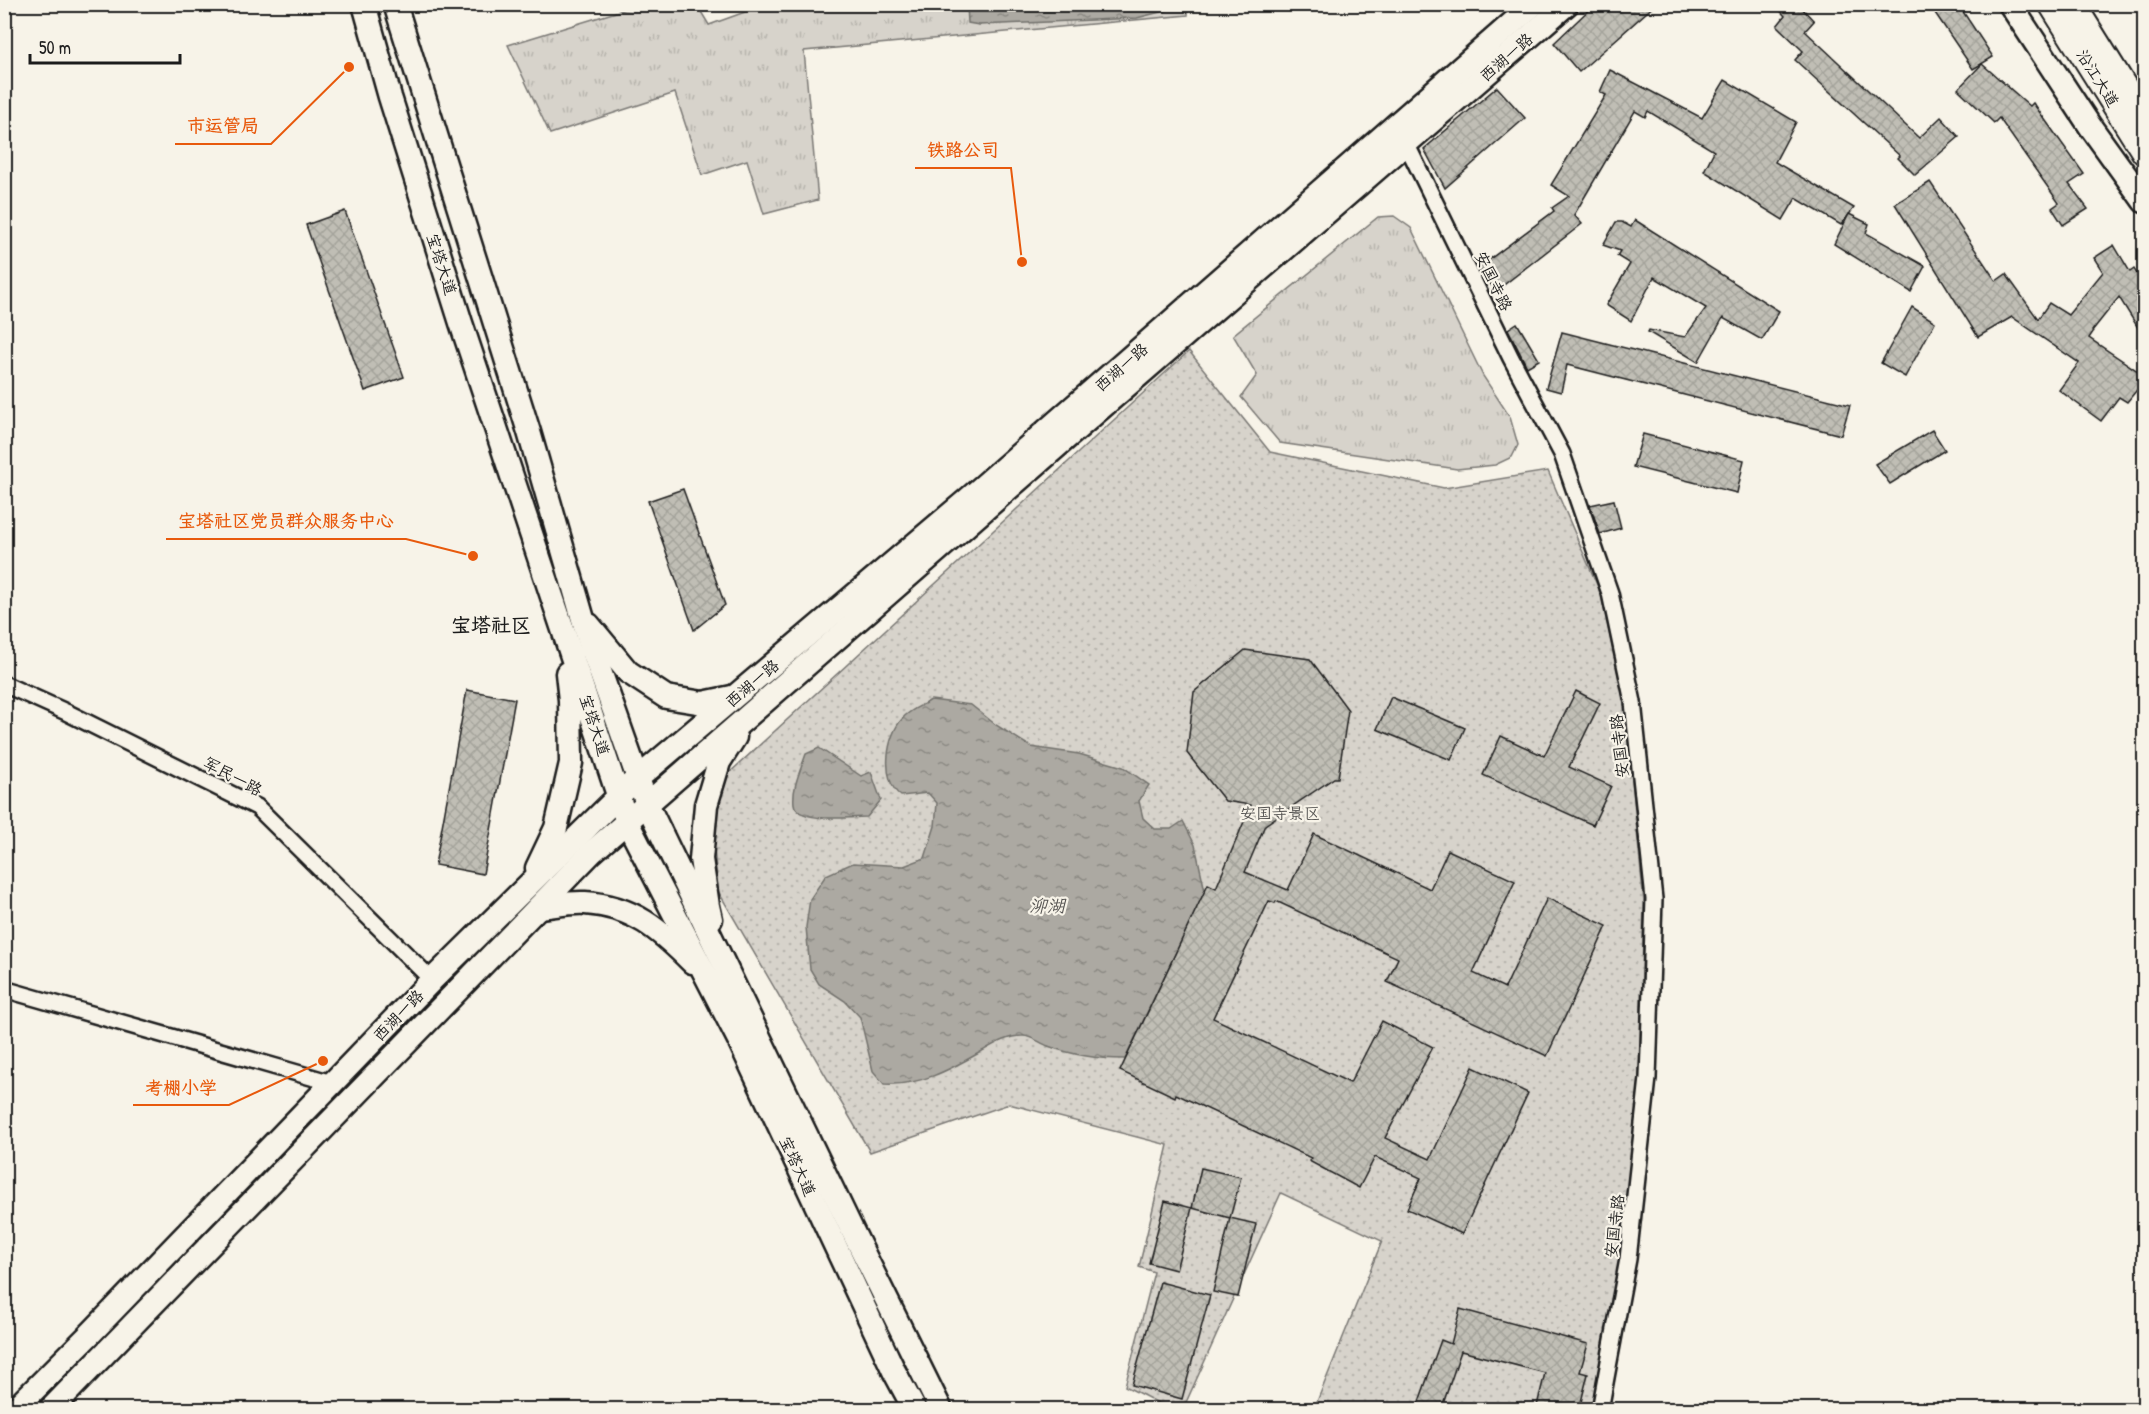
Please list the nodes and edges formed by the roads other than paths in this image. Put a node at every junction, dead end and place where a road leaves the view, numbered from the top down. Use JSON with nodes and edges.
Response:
{"nodes":[{"id":1,"x":364,"y":4,"type":"edge"},
{"id":2,"x":395,"y":4,"type":"edge"},
{"id":3,"x":1534,"y":4,"type":"edge"},
{"id":4,"x":1567,"y":4,"type":"edge"},
{"id":5,"x":2010,"y":4,"type":"edge"},
{"id":6,"x":2051,"y":4,"type":"edge"},
{"id":7,"x":2073,"y":4,"type":"edge"},
{"id":8,"x":2145,"y":118,"type":"edge"},
{"id":9,"x":1401,"y":134,"type":"junction"},
{"id":10,"x":2145,"y":152,"type":"edge"},
{"id":11,"x":2145,"y":201,"type":"edge"},
{"id":12,"x":571,"y":619,"type":"junction"},
{"id":13,"x":4,"y":684,"type":"edge"},
{"id":14,"x":736,"y":696,"type":"junction"},
{"id":15,"x":747,"y":717,"type":"junction"},
{"id":16,"x":638,"y":778,"type":"junction"},
{"id":17,"x":618,"y":796,"type":"junction"},
{"id":18,"x":647,"y":804,"type":"junction"},
{"id":19,"x":627,"y":822,"type":"junction"},
{"id":20,"x":531,"y":883,"type":"junction"},
{"id":21,"x":538,"y":907,"type":"junction"},
{"id":22,"x":716,"y":973,"type":"junction"},
{"id":23,"x":432,"y":980,"type":"junction"},
{"id":24,"x":4,"y":989,"type":"edge"},
{"id":25,"x":332,"y":1083,"type":"junction"},
{"id":26,"x":14,"y":1410,"type":"edge"},
{"id":27,"x":50,"y":1410,"type":"edge"},
{"id":28,"x":915,"y":1410,"type":"edge"},
{"id":29,"x":941,"y":1410,"type":"edge"},
{"id":30,"x":1600,"y":1410,"type":"edge"}],
"edges":[{"from":1,"to":12,"type":"main road","name":"宝塔大道"},
{"from":2,"to":12,"type":"main road","name":"宝塔大道"},
{"from":3,"to":9,"type":"main road","name":"西湖一路"},
{"from":4,"to":9,"type":"main road","name":"西湖一路"},
{"from":5,"to":11,"type":"main road"},
{"from":6,"to":10,"type":"main road","name":"沿江大道"},
{"from":7,"to":8,"type":"main road","name":"沿江大道"},
{"from":9,"to":14,"type":"main road","name":"西湖一路"},
{"from":9,"to":15,"type":"main road","name":"西湖一路"},
{"from":9,"to":30,"type":"street","name":"安国寺路"},
{"from":12,"to":14,"type":"main road"},
{"from":12,"to":16,"type":"main road","name":"宝塔大道"},
{"from":12,"to":17,"type":"main road","name":"宝塔大道"},
{"from":12,"to":20,"type":"main road"},
{"from":13,"to":23,"type":"street","name":"军民一路"},
{"from":14,"to":16,"type":"main road","name":"西湖一路"},
{"from":15,"to":18,"type":"main road","name":"西湖一路"},
{"from":15,"to":22,"type":"main road"},
{"from":16,"to":17,"type":"main road","name":"西湖一路"},
{"from":16,"to":18,"type":"main road","name":"宝塔大道"},
{"from":17,"to":19,"type":"main road","name":"宝塔大道"},
{"from":17,"to":20,"type":"main road","name":"西湖一路"},
{"from":18,"to":19,"type":"main road","name":"西湖一路"},
{"from":18,"to":22,"type":"main road","name":"宝塔大道"},
{"from":19,"to":21,"type":"main road","name":"西湖一路"},
{"from":19,"to":22,"type":"main road","name":"宝塔大道"},
{"from":20,"to":23,"type":"main road","name":"西湖一路"},
{"from":21,"to":22,"type":"main road"},
{"from":21,"to":27,"type":"main road","name":"西湖一路"},
{"from":22,"to":28,"type":"main road","name":"宝塔大道"},
{"from":22,"to":29,"type":"main road","name":"宝塔大道"},
{"from":23,"to":25,"type":"main road","name":"西湖一路"},
{"from":24,"to":25,"type":"street"},
{"from":25,"to":26,"type":"main road","name":"西湖一路"}]}
